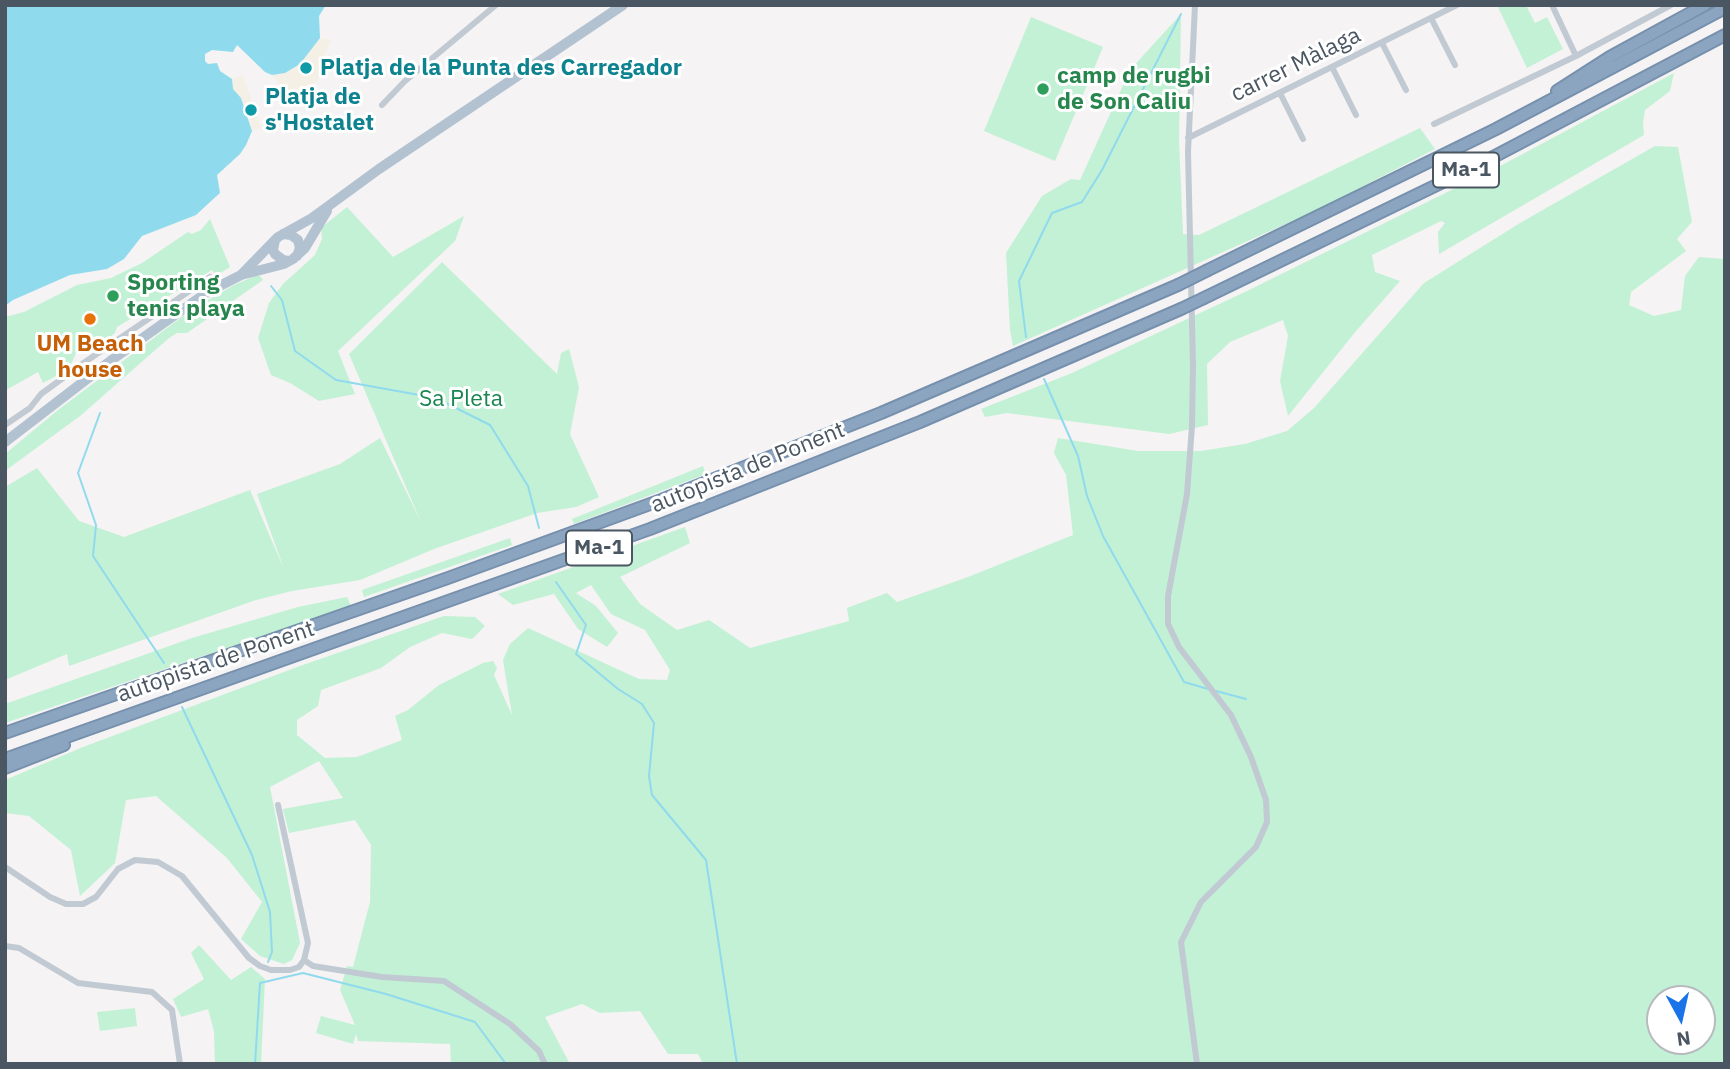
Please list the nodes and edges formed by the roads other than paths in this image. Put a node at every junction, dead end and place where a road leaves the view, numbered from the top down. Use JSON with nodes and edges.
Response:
{"nodes":[{"id":1,"x":496,"y":5,"type":"edge"},
{"id":2,"x":623,"y":5,"type":"edge"},
{"id":3,"x":1195,"y":5,"type":"edge"},
{"id":4,"x":1457,"y":5,"type":"edge"},
{"id":5,"x":1552,"y":5,"type":"edge"},
{"id":6,"x":1671,"y":5,"type":"edge"},
{"id":7,"x":1705,"y":5,"type":"edge"},
{"id":8,"x":1725,"y":8,"type":"edge"},
{"id":9,"x":1431,"y":18,"type":"junction"},
{"id":10,"x":1725,"y":35,"type":"edge"},
{"id":11,"x":1382,"y":43,"type":"junction"},
{"id":12,"x":1576,"y":56,"type":"junction"},
{"id":13,"x":1455,"y":65,"type":"dead end"},
{"id":14,"x":1332,"y":67,"type":"junction"},
{"id":15,"x":1406,"y":90,"type":"dead end"},
{"id":16,"x":1280,"y":93,"type":"junction"},
{"id":17,"x":382,"y":105,"type":"dead end"},
{"id":18,"x":1356,"y":115,"type":"dead end"},
{"id":19,"x":1434,"y":124,"type":"dead end"},
{"id":20,"x":1188,"y":138,"type":"junction"},
{"id":21,"x":1303,"y":139,"type":"dead end"},
{"id":22,"x":1420,"y":167,"type":"junction"},
{"id":23,"x":334,"y":202,"type":"junction"},
{"id":24,"x":279,"y":237,"type":"junction"},
{"id":25,"x":292,"y":258,"type":"junction"},
{"id":26,"x":241,"y":275,"type":"junction"},
{"id":27,"x":210,"y":277,"type":"dead end"},
{"id":28,"x":1186,"y":311,"type":"junction"},
{"id":29,"x":5,"y":425,"type":"edge"},
{"id":30,"x":5,"y":444,"type":"edge"},
{"id":31,"x":92,"y":728,"type":"junction"},
{"id":32,"x":5,"y":733,"type":"edge"},
{"id":33,"x":5,"y":758,"type":"edge"},
{"id":34,"x":5,"y":768,"type":"edge"},
{"id":35,"x":278,"y":805,"type":"dead end"},
{"id":36,"x":5,"y":867,"type":"edge"},
{"id":37,"x":5,"y":946,"type":"edge"},
{"id":38,"x":304,"y":960,"type":"junction"},
{"id":39,"x":180,"y":1064,"type":"edge"},
{"id":40,"x":545,"y":1064,"type":"edge"},
{"id":41,"x":1197,"y":1064,"type":"edge"}],
"edges":[{"from":1,"to":17,"type":"street"},
{"from":2,"to":23,"type":"main road"},
{"from":3,"to":20,"type":"street"},
{"from":4,"to":9,"type":"street","name":"carrer Màlaga"},
{"from":5,"to":12,"type":"street"},
{"from":6,"to":12,"type":"street"},
{"from":7,"to":22,"type":"highway"},
{"from":8,"to":22,"type":"highway","number":"Ma-1"},
{"from":9,"to":11,"type":"street","name":"carrer Màlaga"},
{"from":9,"to":13,"type":"street"},
{"from":10,"to":28,"type":"highway","number":"Ma-1","bridge":true},
{"from":11,"to":14,"type":"street","name":"carrer Màlaga"},
{"from":11,"to":15,"type":"street"},
{"from":12,"to":19,"type":"street"},
{"from":14,"to":16,"type":"street","name":"carrer Màlaga"},
{"from":14,"to":18,"type":"street"},
{"from":16,"to":20,"type":"street","name":"carrer Màlaga"},
{"from":16,"to":21,"type":"street"},
{"from":20,"to":28,"type":"street"},
{"from":22,"to":32,"type":"highway","name":"autopista de Ponent","number":"Ma-1","bridge":true},
{"from":23,"to":24,"type":"main road"},
{"from":23,"to":25,"type":"main road"},
{"from":24,"to":25,"type":"main road"},
{"from":24,"to":25,"type":"main road"},
{"from":24,"to":26,"type":"main road"},
{"from":25,"to":26,"type":"main road"},
{"from":26,"to":30,"type":"main road"},
{"from":27,"to":29,"type":"street"},
{"from":28,"to":31,"type":"highway","name":"autopista de Ponent","number":"Ma-1"},
{"from":28,"to":41,"type":"street"},
{"from":31,"to":33,"type":"highway","name":"autopista de Ponent","number":"Ma-1"},
{"from":31,"to":34,"type":"highway"},
{"from":35,"to":38,"type":"street"},
{"from":36,"to":38,"type":"street"},
{"from":37,"to":39,"type":"street"},
{"from":38,"to":40,"type":"street"}]}
